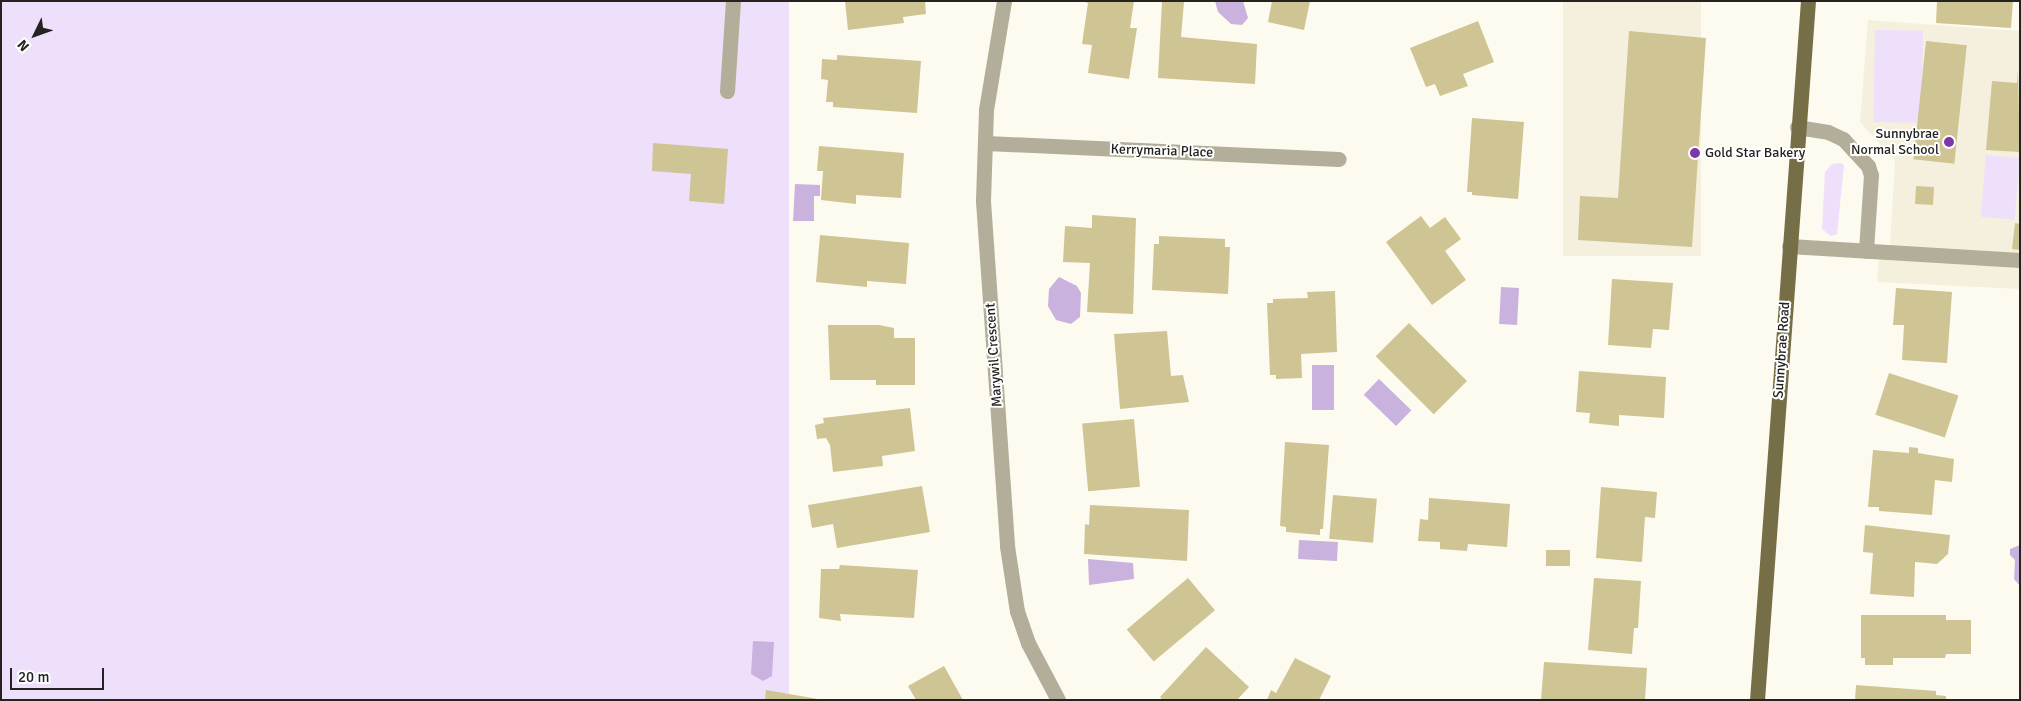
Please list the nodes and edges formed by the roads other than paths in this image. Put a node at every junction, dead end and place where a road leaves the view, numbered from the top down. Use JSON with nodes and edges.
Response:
{"nodes":[{"id":1,"x":733,"y":1,"type":"edge"},
{"id":2,"x":1004,"y":1,"type":"edge"},
{"id":3,"x":1808,"y":1,"type":"edge"},
{"id":4,"x":727,"y":90,"type":"dead end"},
{"id":5,"x":1797,"y":127,"type":"junction"},
{"id":6,"x":986,"y":143,"type":"junction"},
{"id":7,"x":1339,"y":158,"type":"dead end"},
{"id":8,"x":1789,"y":246,"type":"junction"},
{"id":9,"x":1866,"y":252,"type":"junction"},
{"id":10,"x":2020,"y":260,"type":"edge"},
{"id":11,"x":1058,"y":700,"type":"edge"},
{"id":12,"x":1757,"y":700,"type":"edge"}],
"edges":[{"from":1,"to":4,"type":"street"},
{"from":2,"to":6,"type":"street","name":"Marywil Crescent"},
{"from":3,"to":5,"type":"main road","name":"Sunnybrae Road"},
{"from":5,"to":8,"type":"main road","name":"Sunnybrae Road"},
{"from":5,"to":9,"type":"street"},
{"from":6,"to":7,"type":"street","name":"Kerrymaria Place"},
{"from":6,"to":11,"type":"street","name":"Marywil Crescent"},
{"from":8,"to":9,"type":"street"},
{"from":8,"to":12,"type":"main road","name":"Sunnybrae Road"},
{"from":9,"to":10,"type":"street"}]}
